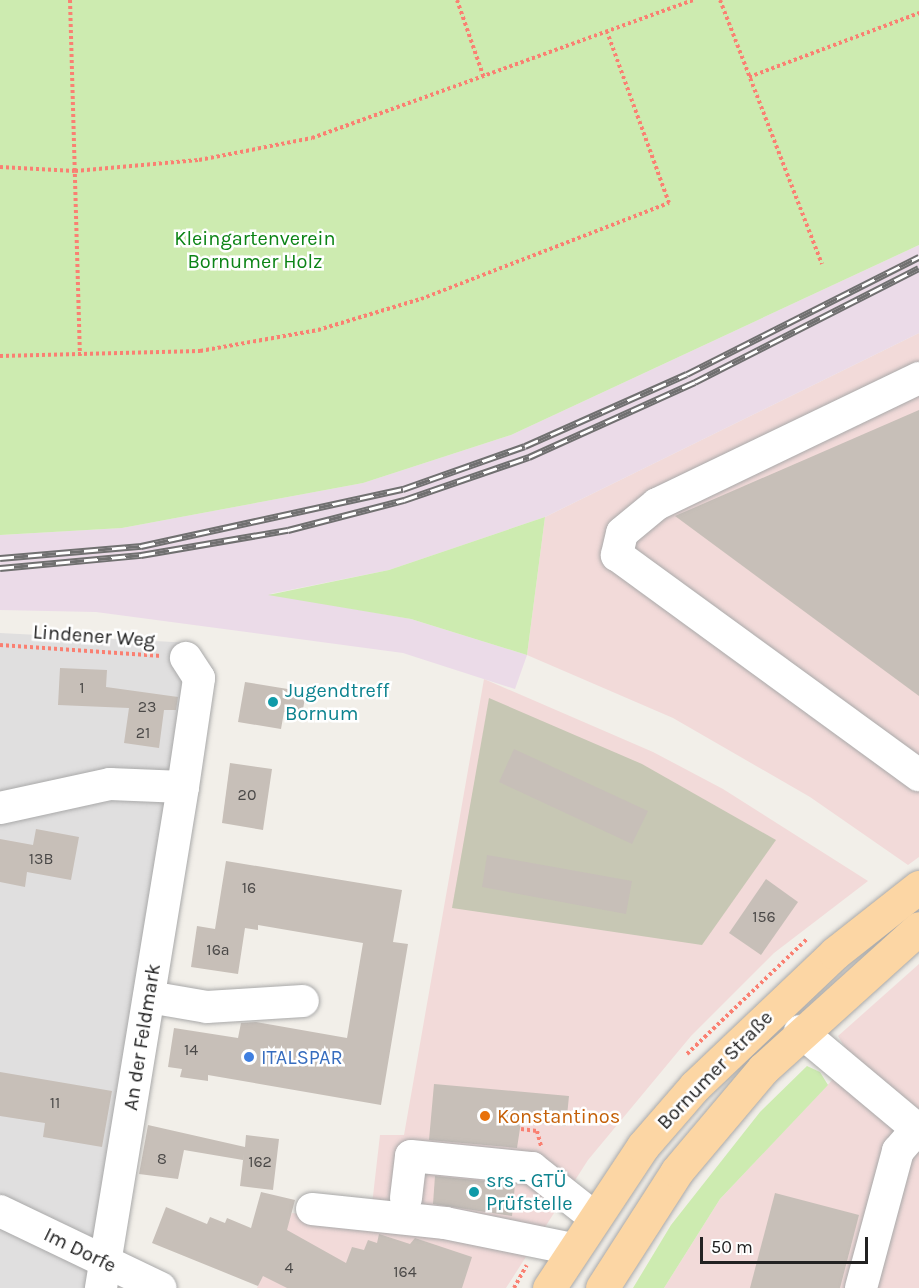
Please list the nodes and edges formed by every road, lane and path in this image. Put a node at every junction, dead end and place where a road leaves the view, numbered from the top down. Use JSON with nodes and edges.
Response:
{"nodes":[{"id":1,"x":70,"y":0,"type":"edge"},
{"id":2,"x":457,"y":0,"type":"edge"},
{"id":3,"x":694,"y":0,"type":"edge"},
{"id":4,"x":720,"y":0,"type":"edge"},
{"id":5,"x":919,"y":13,"type":"edge"},
{"id":6,"x":607,"y":33,"type":"junction"},
{"id":7,"x":750,"y":77,"type":"junction"},
{"id":8,"x":484,"y":78,"type":"junction"},
{"id":9,"x":0,"y":167,"type":"edge"},
{"id":10,"x":75,"y":171,"type":"junction"},
{"id":11,"x":822,"y":264,"type":"dead end"},
{"id":12,"x":0,"y":356,"type":"edge"},
{"id":13,"x":80,"y":356,"type":"junction"},
{"id":14,"x":919,"y":378,"type":"edge"},
{"id":15,"x":0,"y":645,"type":"edge"},
{"id":16,"x":186,"y":658,"type":"joint"},
{"id":17,"x":919,"y":775,"type":"edge"},
{"id":18,"x":183,"y":787,"type":"junction"},
{"id":19,"x":0,"y":808,"type":"edge"},
{"id":20,"x":919,"y":887,"type":"edge"},
{"id":21,"x":919,"y":928,"type":"edge"},
{"id":22,"x":149,"y":997,"type":"junction"},
{"id":23,"x":303,"y":1001,"type":"dead end"},
{"id":24,"x":800,"y":1031,"type":"junction"},
{"id":25,"x":918,"y":1128,"type":"edge"},
{"id":26,"x":406,"y":1198,"type":"dead end"},
{"id":27,"x":312,"y":1209,"type":"dead end"},
{"id":28,"x":0,"y":1211,"type":"edge"},
{"id":29,"x":594,"y":1217,"type":"junction"},
{"id":30,"x":573,"y":1249,"type":"junction"},
{"id":31,"x":103,"y":1275,"type":"edge"},
{"id":32,"x":161,"y":1288,"type":"edge"},
{"id":33,"x":549,"y":1288,"type":"edge"},
{"id":34,"x":602,"y":1288,"type":"edge"},
{"id":35,"x":861,"y":1288,"type":"edge"}],
"edges":[{"from":1,"to":10,"type":"path"},
{"from":2,"to":8,"type":"path"},
{"from":3,"to":6,"type":"path"},
{"from":4,"to":7,"type":"path"},
{"from":5,"to":7,"type":"path"},
{"from":6,"to":8,"type":"path"},
{"from":6,"to":13,"type":"path"},
{"from":7,"to":11,"type":"path"},
{"from":8,"to":10,"type":"path"},
{"from":9,"to":10,"type":"path"},
{"from":10,"to":13,"type":"path"},
{"from":12,"to":13,"type":"path"},
{"from":14,"to":17,"type":"street"},
{"from":15,"to":16,"type":"path","name":"Lindener Weg"},
{"from":16,"to":18,"type":"street","name":"An der Feldmark"},
{"from":18,"to":19,"type":"street"},
{"from":18,"to":22,"type":"street","name":"An der Feldmark"},
{"from":20,"to":29,"type":"main road","name":"Bornumer Straße"},
{"from":21,"to":24,"type":"main road","name":"Bornumer Straße"},
{"from":22,"to":23,"type":"street"},
{"from":22,"to":31,"type":"street","name":"An der Feldmark"},
{"from":24,"to":25,"type":"street"},
{"from":24,"to":34,"type":"main road","name":"Bornumer Straße"},
{"from":25,"to":35,"type":"street"},
{"from":26,"to":29,"type":"street"},
{"from":27,"to":30,"type":"street"},
{"from":28,"to":31,"type":"street","name":"Im Dorfe"},
{"from":29,"to":30,"type":"main road","name":"Bornumer Straße"},
{"from":30,"to":33,"type":"main road","name":"Bornumer Straße"},
{"from":31,"to":32,"type":"street","name":"Im Dorfe"}]}
